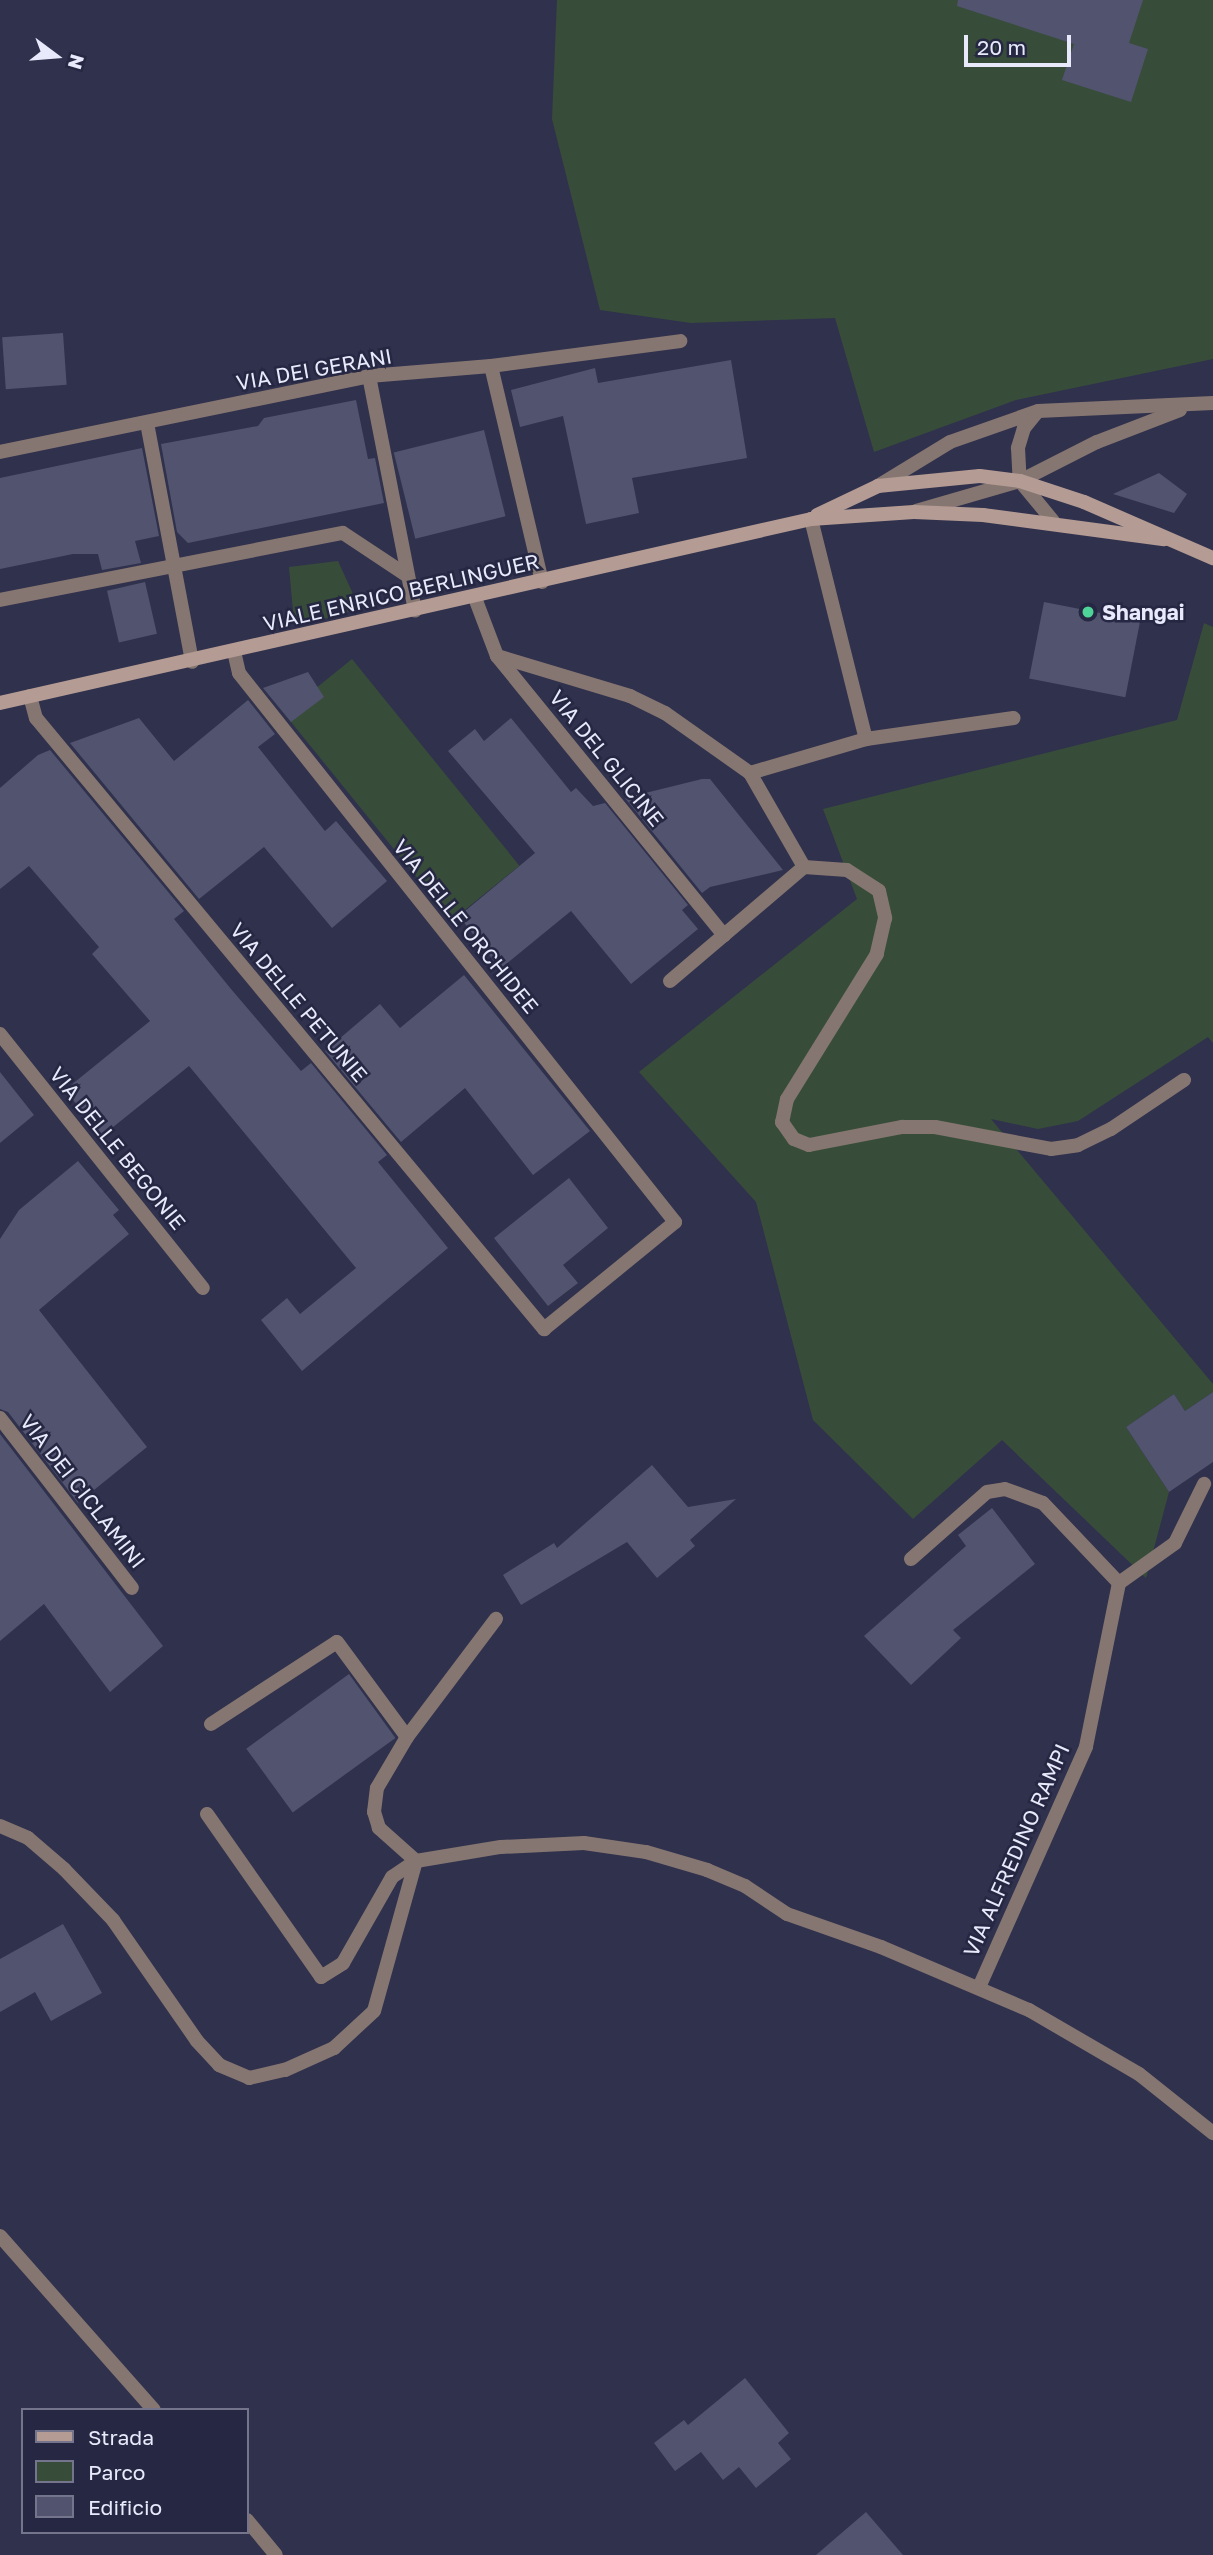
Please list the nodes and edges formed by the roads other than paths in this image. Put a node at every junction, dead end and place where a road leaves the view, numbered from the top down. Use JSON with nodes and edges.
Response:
{"nodes":[{"id":1,"x":680,"y":341,"type":"dead end"},
{"id":2,"x":491,"y":366,"type":"junction"},
{"id":3,"x":369,"y":376,"type":"junction"},
{"id":4,"x":1213,"y":403,"type":"edge"},
{"id":5,"x":1188,"y":407,"type":"junction"},
{"id":6,"x":1038,"y":411,"type":"junction"},
{"id":7,"x":147,"y":423,"type":"junction"},
{"id":8,"x":0,"y":452,"type":"edge"},
{"id":9,"x":1020,"y":481,"type":"junction"},
{"id":10,"x":878,"y":486,"type":"junction"},
{"id":11,"x":914,"y":512,"type":"junction"},
{"id":12,"x":811,"y":519,"type":"junction"},
{"id":13,"x":1053,"y":521,"type":"junction"},
{"id":14,"x":1164,"y":539,"type":"junction"},
{"id":15,"x":1213,"y":558,"type":"edge"},
{"id":16,"x":174,"y":568,"type":"junction"},
{"id":17,"x":408,"y":576,"type":"junction"},
{"id":18,"x":542,"y":582,"type":"junction"},
{"id":19,"x":475,"y":598,"type":"junction"},
{"id":20,"x":0,"y":600,"type":"edge"},
{"id":21,"x":415,"y":611,"type":"junction"},
{"id":22,"x":234,"y":652,"type":"junction"},
{"id":23,"x":497,"y":656,"type":"junction"},
{"id":24,"x":192,"y":662,"type":"junction"},
{"id":25,"x":30,"y":696,"type":"junction"},
{"id":26,"x":0,"y":703,"type":"edge"},
{"id":27,"x":1014,"y":718,"type":"dead end"},
{"id":28,"x":866,"y":739,"type":"junction"},
{"id":29,"x":750,"y":772,"type":"junction"},
{"id":30,"x":804,"y":867,"type":"junction"},
{"id":31,"x":724,"y":935,"type":"junction"},
{"id":32,"x":670,"y":981,"type":"dead end"},
{"id":33,"x":0,"y":1034,"type":"edge"},
{"id":34,"x":1184,"y":1080,"type":"dead end"},
{"id":35,"x":203,"y":1288,"type":"dead end"},
{"id":36,"x":544,"y":1329,"type":"joint"},
{"id":37,"x":0,"y":1418,"type":"edge"},
{"id":38,"x":1204,"y":1484,"type":"dead end"},
{"id":39,"x":911,"y":1559,"type":"dead end"},
{"id":40,"x":1119,"y":1583,"type":"junction"},
{"id":41,"x":132,"y":1588,"type":"dead end"},
{"id":42,"x":496,"y":1619,"type":"dead end"},
{"id":43,"x":211,"y":1724,"type":"dead end"},
{"id":44,"x":407,"y":1737,"type":"junction"},
{"id":45,"x":207,"y":1814,"type":"dead end"},
{"id":46,"x":0,"y":1826,"type":"edge"},
{"id":47,"x":416,"y":1861,"type":"junction"},
{"id":48,"x":979,"y":1987,"type":"junction"},
{"id":49,"x":1213,"y":2133,"type":"edge"},
{"id":50,"x":0,"y":2236,"type":"edge"},
{"id":51,"x":153,"y":2408,"type":"edge"},
{"id":52,"x":248,"y":2521,"type":"edge"},
{"id":53,"x":276,"y":2555,"type":"edge"}],
"edges":[{"from":1,"to":2,"type":"street","name":"VIA DEI GERANI"},
{"from":2,"to":3,"type":"street","name":"VIA DEI GERANI"},
{"from":2,"to":18,"type":"street"},
{"from":3,"to":7,"type":"street","name":"VIA DEI GERANI"},
{"from":3,"to":17,"type":"street"},
{"from":4,"to":5,"type":"street"},
{"from":5,"to":6,"type":"street"},
{"from":5,"to":9,"type":"street"},
{"from":6,"to":9,"type":"street"},
{"from":6,"to":10,"type":"street"},
{"from":7,"to":8,"type":"street","name":"VIA DEI GERANI"},
{"from":7,"to":16,"type":"street"},
{"from":9,"to":10,"type":"main road"},
{"from":9,"to":11,"type":"street"},
{"from":9,"to":13,"type":"street"},
{"from":9,"to":14,"type":"main road"},
{"from":10,"to":12,"type":"main road"},
{"from":11,"to":12,"type":"main road"},
{"from":11,"to":13,"type":"main road"},
{"from":12,"to":18,"type":"main road","name":"VIALE ENRICO BERLINGUER"},
{"from":12,"to":28,"type":"street"},
{"from":13,"to":14,"type":"main road"},
{"from":14,"to":15,"type":"main road"},
{"from":16,"to":17,"type":"street"},
{"from":16,"to":20,"type":"street"},
{"from":16,"to":24,"type":"street"},
{"from":17,"to":21,"type":"street"},
{"from":18,"to":19,"type":"main road","name":"VIALE ENRICO BERLINGUER"},
{"from":19,"to":21,"type":"main road","name":"VIALE ENRICO BERLINGUER"},
{"from":19,"to":23,"type":"street","name":"VIA DEL GLICINE"},
{"from":21,"to":22,"type":"main road","name":"VIALE ENRICO BERLINGUER"},
{"from":22,"to":24,"type":"main road","name":"VIALE ENRICO BERLINGUER"},
{"from":22,"to":36,"type":"street","name":"VIA DELLE ORCHIDEE"},
{"from":23,"to":29,"type":"street"},
{"from":23,"to":31,"type":"street","name":"VIA DEL GLICINE"},
{"from":24,"to":25,"type":"main road","name":"VIALE ENRICO BERLINGUER"},
{"from":25,"to":26,"type":"main road","name":"VIALE ENRICO BERLINGUER"},
{"from":25,"to":36,"type":"street","name":"VIA DELLE PETUNIE"},
{"from":27,"to":28,"type":"street"},
{"from":28,"to":29,"type":"street"},
{"from":29,"to":30,"type":"street"},
{"from":30,"to":31,"type":"street"},
{"from":30,"to":34,"type":"street"},
{"from":31,"to":32,"type":"street"},
{"from":33,"to":35,"type":"street","name":"VIA DELLE BEGONIE"},
{"from":37,"to":41,"type":"street","name":"VIA DEI CICLAMINI"},
{"from":38,"to":40,"type":"street"},
{"from":39,"to":40,"type":"street"},
{"from":40,"to":48,"type":"street","name":"VIA ALFREDINO RAMPI"},
{"from":42,"to":44,"type":"street"},
{"from":43,"to":44,"type":"street"},
{"from":44,"to":47,"type":"street"},
{"from":45,"to":47,"type":"street"},
{"from":46,"to":47,"type":"street"},
{"from":47,"to":48,"type":"street","name":"VIA ALFREDINO RAMPI"},
{"from":48,"to":49,"type":"street","name":"VIA ALFREDINO RAMPI"},
{"from":50,"to":51,"type":"street"},
{"from":52,"to":53,"type":"street"}]}
